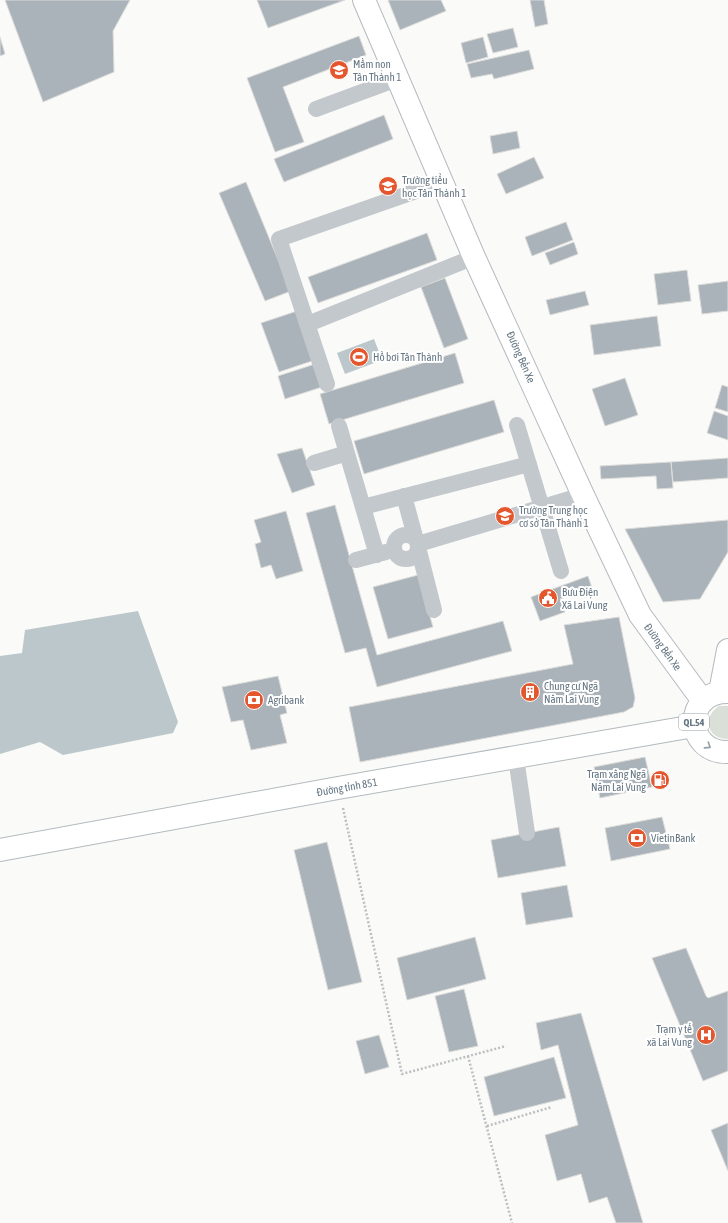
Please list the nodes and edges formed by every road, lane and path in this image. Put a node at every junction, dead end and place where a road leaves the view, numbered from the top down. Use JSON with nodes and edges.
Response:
{"nodes":[{"id":1,"x":364,"y":0,"type":"edge"},
{"id":2,"x":397,"y":79,"type":"junction"},
{"id":3,"x":316,"y":109,"type":"dead end"},
{"id":4,"x":442,"y":182,"type":"junction"},
{"id":5,"x":474,"y":257,"type":"junction"},
{"id":6,"x":308,"y":324,"type":"junction"},
{"id":7,"x":327,"y":384,"type":"dead end"},
{"id":8,"x":517,"y":425,"type":"dead end"},
{"id":9,"x":339,"y":426,"type":"dead end"},
{"id":10,"x":347,"y":453,"type":"junction"},
{"id":11,"x":314,"y":463,"type":"dead end"},
{"id":12,"x":529,"y":464,"type":"junction"},
{"id":13,"x":583,"y":495,"type":"junction"},
{"id":14,"x":404,"y":496,"type":"junction"},
{"id":15,"x":363,"y":507,"type":"junction"},
{"id":16,"x":542,"y":508,"type":"junction"},
{"id":17,"x":417,"y":544,"type":"junction"},
{"id":18,"x":377,"y":555,"type":"junction"},
{"id":19,"x":356,"y":560,"type":"dead end"},
{"id":20,"x":561,"y":571,"type":"dead end"},
{"id":21,"x":434,"y":610,"type":"dead end"},
{"id":22,"x":728,"y":650,"type":"edge"},
{"id":23,"x":717,"y":695,"type":"edge"},
{"id":24,"x":694,"y":726,"type":"junction"},
{"id":25,"x":728,"y":752,"type":"edge"},
{"id":26,"x":516,"y":758,"type":"junction"},
{"id":27,"x":338,"y":788,"type":"junction"},
{"id":28,"x":527,"y":833,"type":"dead end"},
{"id":29,"x":0,"y":850,"type":"edge"},
{"id":30,"x":506,"y":1046,"type":"dead end"},
{"id":31,"x":468,"y":1056,"type":"junction"},
{"id":32,"x":552,"y":1107,"type":"dead end"},
{"id":33,"x":487,"y":1126,"type":"junction"},
{"id":34,"x":512,"y":1223,"type":"edge"}],
"edges":[{"from":1,"to":2,"type":"main road","name":"Đường Bến Xe"},
{"from":2,"to":3,"type":"street"},
{"from":2,"to":4,"type":"main road","name":"Đường Bến Xe"},
{"from":4,"to":5,"type":"main road","name":"Đường Bến Xe"},
{"from":4,"to":6,"type":"street"},
{"from":5,"to":6,"type":"street"},
{"from":5,"to":13,"type":"main road","name":"Đường Bến Xe"},
{"from":6,"to":7,"type":"street"},
{"from":8,"to":12,"type":"street"},
{"from":9,"to":10,"type":"street"},
{"from":10,"to":11,"type":"street"},
{"from":10,"to":15,"type":"street"},
{"from":12,"to":14,"type":"street"},
{"from":12,"to":16,"type":"street"},
{"from":13,"to":16,"type":"street"},
{"from":13,"to":23,"type":"main road","name":"Đường Bến Xe"},
{"from":14,"to":15,"type":"street"},
{"from":14,"to":17,"type":"street"},
{"from":15,"to":18,"type":"street"},
{"from":16,"to":17,"type":"street"},
{"from":16,"to":20,"type":"street"},
{"from":17,"to":18,"type":"street"},
{"from":17,"to":21,"type":"street"},
{"from":18,"to":19,"type":"street"},
{"from":22,"to":23,"type":"main road","number":"QL.54"},
{"from":23,"to":24,"type":"main road","number":"QL.54"},
{"from":24,"to":25,"type":"main road","number":"QL.54","one_way":true},
{"from":24,"to":26,"type":"main road","name":"Đường tỉnh 851"},
{"from":26,"to":27,"type":"main road","name":"Đường tỉnh 851"},
{"from":26,"to":28,"type":"street"},
{"from":27,"to":29,"type":"main road","name":"Đường tỉnh 851"},
{"from":27,"to":31,"type":"path"},
{"from":30,"to":31,"type":"path"},
{"from":31,"to":33,"type":"path"},
{"from":32,"to":33,"type":"path"},
{"from":33,"to":34,"type":"path"}]}
